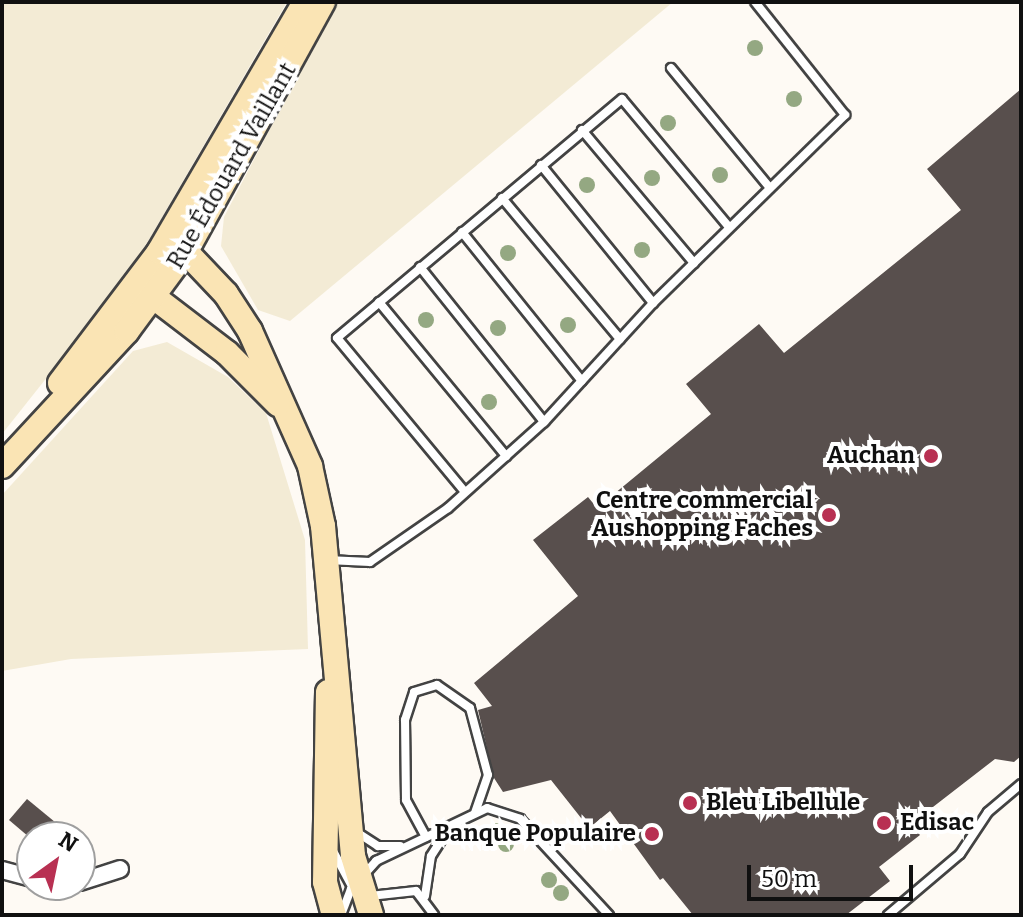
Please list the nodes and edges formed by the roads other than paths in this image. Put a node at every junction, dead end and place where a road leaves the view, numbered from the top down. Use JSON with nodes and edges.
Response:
{"nodes":[{"id":1,"x":305,"y":2,"type":"edge"},
{"id":2,"x":323,"y":2,"type":"edge"},
{"id":3,"x":755,"y":2,"type":"edge"},
{"id":4,"x":671,"y":68,"type":"dead end"},
{"id":5,"x":582,"y":130,"type":"junction"},
{"id":6,"x":541,"y":165,"type":"junction"},
{"id":7,"x":769,"y":187,"type":"junction"},
{"id":8,"x":502,"y":198,"type":"junction"},
{"id":9,"x":729,"y":227,"type":"junction"},
{"id":10,"x":462,"y":232,"type":"junction"},
{"id":11,"x":178,"y":243,"type":"junction"},
{"id":12,"x":694,"y":263,"type":"junction"},
{"id":13,"x":420,"y":267,"type":"junction"},
{"id":14,"x":145,"y":291,"type":"junction"},
{"id":15,"x":379,"y":302,"type":"junction"},
{"id":16,"x":653,"y":303,"type":"junction"},
{"id":17,"x":620,"y":339,"type":"junction"},
{"id":18,"x":582,"y":381,"type":"junction"},
{"id":19,"x":285,"y":411,"type":"junction"},
{"id":20,"x":544,"y":422,"type":"junction"},
{"id":21,"x":506,"y":456,"type":"junction"},
{"id":22,"x":2,"y":459,"type":"edge"},
{"id":23,"x":2,"y":466,"type":"edge"},
{"id":24,"x":465,"y":492,"type":"junction"},
{"id":25,"x":327,"y":560,"type":"junction"},
{"id":26,"x":333,"y":642,"type":"junction"},
{"id":27,"x":1021,"y":784,"type":"edge"},
{"id":28,"x":475,"y":812,"type":"junction"},
{"id":29,"x":350,"y":821,"type":"junction"},
{"id":30,"x":453,"y":823,"type":"junction"},
{"id":31,"x":326,"y":836,"type":"junction"},
{"id":32,"x":426,"y":837,"type":"junction"},
{"id":33,"x":409,"y":845,"type":"junction"},
{"id":34,"x":120,"y":869,"type":"dead end"},
{"id":35,"x":96,"y":877,"type":"edge"},
{"id":36,"x":361,"y":895,"type":"edge"},
{"id":37,"x":425,"y":896,"type":"junction"},
{"id":38,"x":334,"y":915,"type":"edge"},
{"id":39,"x":341,"y":915,"type":"edge"},
{"id":40,"x":434,"y":915,"type":"edge"},
{"id":41,"x":609,"y":915,"type":"edge"},
{"id":42,"x":888,"y":915,"type":"edge"}],
"edges":[{"from":1,"to":11,"type":"street","name":"Rue Édouard Vaillant"},
{"from":2,"to":11,"type":"street","name":"Rue Édouard Vaillant"},
{"from":3,"to":7,"type":"lane"},
{"from":4,"to":7,"type":"lane"},
{"from":5,"to":6,"type":"lane"},
{"from":5,"to":9,"type":"lane"},
{"from":5,"to":12,"type":"lane"},
{"from":6,"to":8,"type":"lane"},
{"from":6,"to":16,"type":"lane"},
{"from":7,"to":9,"type":"lane"},
{"from":8,"to":10,"type":"lane"},
{"from":8,"to":17,"type":"lane"},
{"from":9,"to":12,"type":"lane"},
{"from":10,"to":13,"type":"lane"},
{"from":10,"to":18,"type":"lane"},
{"from":11,"to":14,"type":"street","name":"Rue Édouard Vaillant"},
{"from":11,"to":19,"type":"street"},
{"from":12,"to":16,"type":"lane"},
{"from":13,"to":15,"type":"lane"},
{"from":13,"to":20,"type":"lane"},
{"from":14,"to":19,"type":"street"},
{"from":14,"to":22,"type":"street","name":"Rue Édouard Vaillant"},
{"from":14,"to":23,"type":"street","name":"Rue Édouard Vaillant"},
{"from":15,"to":21,"type":"lane"},
{"from":15,"to":24,"type":"lane"},
{"from":16,"to":17,"type":"lane"},
{"from":17,"to":18,"type":"lane"},
{"from":18,"to":20,"type":"lane"},
{"from":19,"to":25,"type":"street"},
{"from":20,"to":21,"type":"lane"},
{"from":21,"to":24,"type":"lane"},
{"from":24,"to":25,"type":"lane"},
{"from":25,"to":26,"type":"street"},
{"from":26,"to":29,"type":"street"},
{"from":26,"to":31,"type":"street"},
{"from":27,"to":42,"type":"lane"},
{"from":28,"to":30,"type":"lane"},
{"from":28,"to":32,"type":"lane"},
{"from":28,"to":41,"type":"lane"},
{"from":29,"to":33,"type":"lane"},
{"from":29,"to":36,"type":"street"},
{"from":30,"to":32,"type":"lane"},
{"from":30,"to":37,"type":"lane"},
{"from":31,"to":36,"type":"lane"},
{"from":31,"to":38,"type":"street"},
{"from":32,"to":33,"type":"lane"},
{"from":33,"to":36,"type":"lane"},
{"from":34,"to":35,"type":"street"},
{"from":36,"to":37,"type":"lane"},
{"from":36,"to":39,"type":"lane"},
{"from":37,"to":40,"type":"lane"}]}
